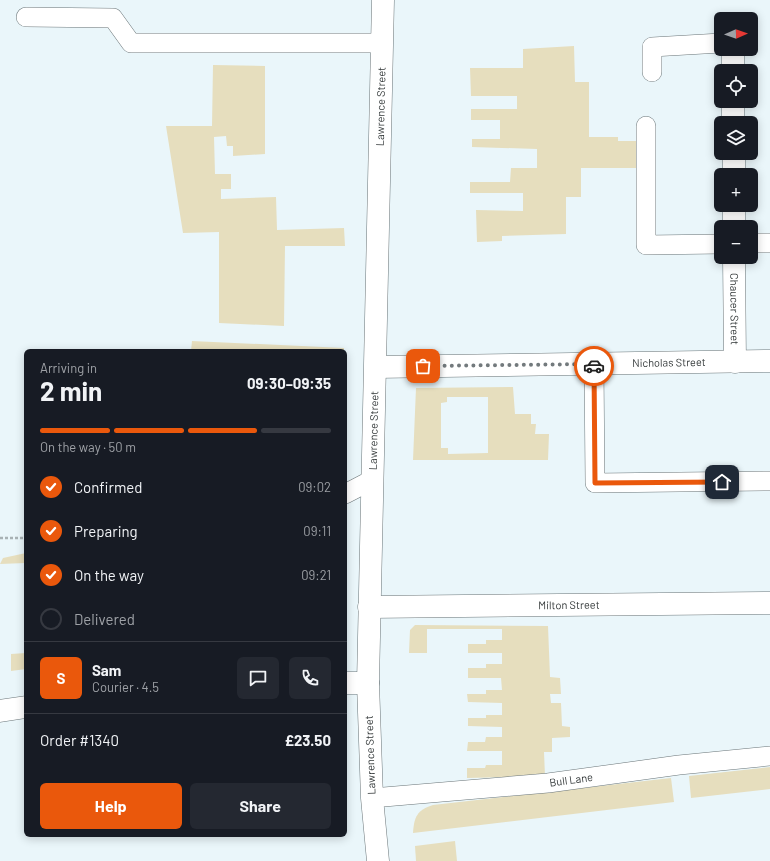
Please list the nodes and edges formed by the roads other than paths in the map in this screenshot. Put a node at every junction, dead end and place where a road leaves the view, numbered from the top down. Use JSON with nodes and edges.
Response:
{"nodes":[{"id":1,"x":383,"y":0,"type":"edge"},
{"id":2,"x":26,"y":17,"type":"dead end"},
{"id":3,"x":382,"y":43,"type":"junction"},
{"id":4,"x":714,"y":43,"type":"edge"},
{"id":5,"x":652,"y":72,"type":"dead end"},
{"id":6,"x":646,"y":126,"type":"dead end"},
{"id":7,"x":770,"y":243,"type":"edge"},
{"id":8,"x":714,"y":244,"type":"edge"},
{"id":9,"x":758,"y":244,"type":"edge"},
{"id":10,"x":734,"y":264,"type":"edge"},
{"id":11,"x":735,"y":362,"type":"junction"},
{"id":12,"x":770,"y":362,"type":"edge"},
{"id":13,"x":594,"y":364,"type":"junction"},
{"id":14,"x":376,"y":367,"type":"junction"},
{"id":15,"x":372,"y":480,"type":"junction"},
{"id":16,"x":770,"y":481,"type":"edge"},
{"id":17,"x":347,"y":493,"type":"edge"},
{"id":18,"x":770,"y":603,"type":"edge"},
{"id":19,"x":369,"y":607,"type":"junction"},
{"id":20,"x":347,"y":683,"type":"edge"},
{"id":21,"x":368,"y":683,"type":"junction"},
{"id":22,"x":24,"y":707,"type":"edge"},
{"id":23,"x":0,"y":711,"type":"edge"},
{"id":24,"x":770,"y":756,"type":"edge"},
{"id":25,"x":372,"y":798,"type":"junction"},
{"id":26,"x":378,"y":861,"type":"edge"}],
"edges":[{"from":1,"to":3,"type":"street","name":"Lawrence Street"},
{"from":2,"to":3,"type":"lane"},
{"from":3,"to":14,"type":"street","name":"Lawrence Street"},
{"from":4,"to":5,"type":"lane"},
{"from":6,"to":8,"type":"lane"},
{"from":7,"to":9,"type":"lane"},
{"from":10,"to":11,"type":"street","name":"Chaucer Street"},
{"from":11,"to":12,"type":"street","name":"Nicholas Street"},
{"from":11,"to":13,"type":"street","name":"Nicholas Street"},
{"from":13,"to":14,"type":"street","name":"Nicholas Street"},
{"from":13,"to":16,"type":"lane"},
{"from":14,"to":15,"type":"street","name":"Lawrence Street"},
{"from":15,"to":17,"type":"lane"},
{"from":15,"to":19,"type":"street","name":"Lawrence Street"},
{"from":18,"to":19,"type":"street","name":"Milton Street"},
{"from":19,"to":21,"type":"street","name":"Lawrence Street"},
{"from":20,"to":21,"type":"street"},
{"from":21,"to":25,"type":"street","name":"Lawrence Street"},
{"from":22,"to":23,"type":"street"},
{"from":24,"to":25,"type":"lane","name":"Bull Lane"},
{"from":25,"to":26,"type":"street","name":"Lawrence Street"}]}
